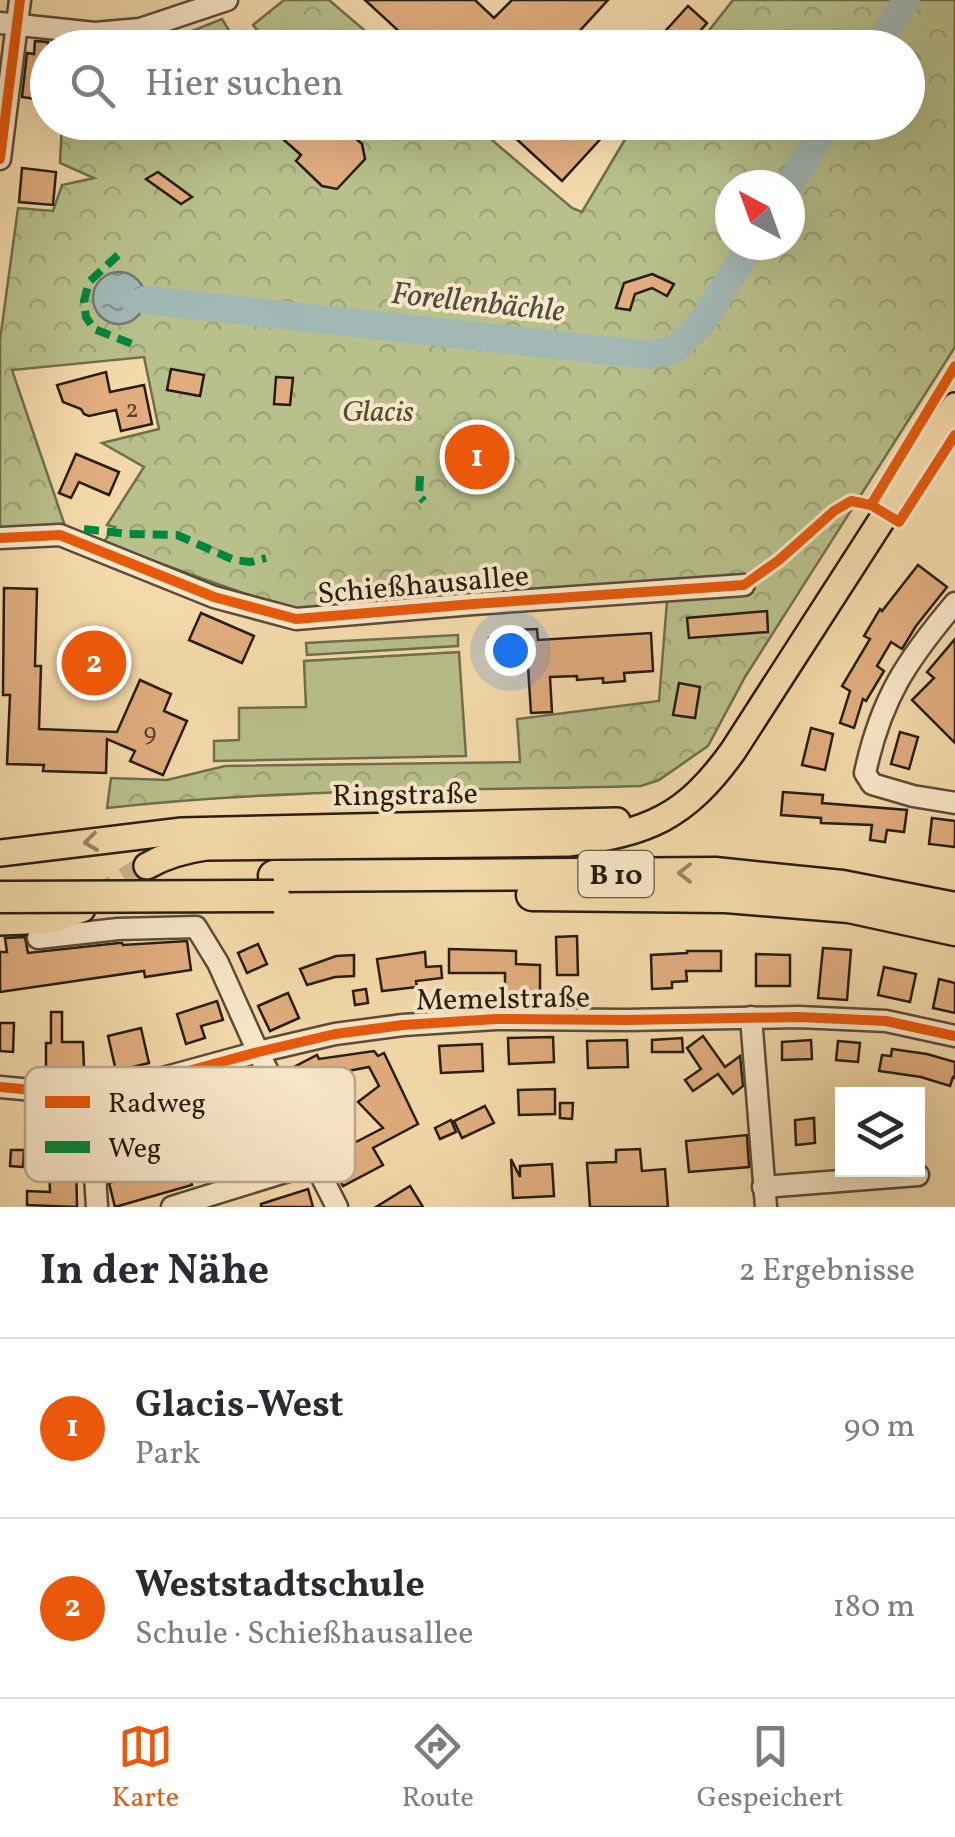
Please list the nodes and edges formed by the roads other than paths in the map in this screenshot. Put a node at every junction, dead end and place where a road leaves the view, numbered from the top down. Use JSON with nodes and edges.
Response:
{"nodes":[{"id":1,"x":20,"y":0,"type":"edge"},
{"id":2,"x":227,"y":0,"type":"edge"},
{"id":3,"x":9,"y":24,"type":"edge"},
{"id":4,"x":66,"y":30,"type":"edge"},
{"id":5,"x":129,"y":30,"type":"edge"},
{"id":6,"x":0,"y":159,"type":"edge"},
{"id":7,"x":955,"y":406,"type":"edge"},
{"id":8,"x":0,"y":538,"type":"edge"},
{"id":9,"x":744,"y":585,"type":"dead end"},
{"id":10,"x":955,"y":602,"type":"edge"},
{"id":11,"x":763,"y":701,"type":"junction"},
{"id":12,"x":955,"y":803,"type":"edge"},
{"id":13,"x":0,"y":853,"type":"edge"},
{"id":14,"x":147,"y":866,"type":"tunnel mouth"},
{"id":15,"x":0,"y":878,"type":"edge"},
{"id":16,"x":274,"y":886,"type":"junction"},
{"id":17,"x":0,"y":898,"type":"edge"},
{"id":18,"x":955,"y":908,"type":"edge"},
{"id":19,"x":82,"y":909,"type":"tunnel mouth"},
{"id":20,"x":0,"y":922,"type":"edge"},
{"id":21,"x":955,"y":930,"type":"edge"},
{"id":22,"x":38,"y":938,"type":"dead end"},
{"id":23,"x":751,"y":1017,"type":"junction"},
{"id":24,"x":955,"y":1036,"type":"edge"},
{"id":25,"x":258,"y":1052,"type":"junction"},
{"id":26,"x":203,"y":1067,"type":"edge"},
{"id":27,"x":266,"y":1067,"type":"edge"},
{"id":28,"x":0,"y":1087,"type":"edge"},
{"id":29,"x":25,"y":1089,"type":"edge"},
{"id":30,"x":904,"y":1177,"type":"edge"},
{"id":31,"x":95,"y":1182,"type":"edge"},
{"id":32,"x":253,"y":1182,"type":"edge"},
{"id":33,"x":324,"y":1182,"type":"edge"},
{"id":34,"x":765,"y":1197,"type":"edge"},
{"id":35,"x":96,"y":1207,"type":"edge"},
{"id":36,"x":172,"y":1207,"type":"edge"},
{"id":37,"x":337,"y":1207,"type":"edge"}],
"edges":[{"from":1,"to":3,"type":"street"},
{"from":2,"to":5,"type":"street"},
{"from":3,"to":4,"type":"street"},
{"from":3,"to":6,"type":"street"},
{"from":7,"to":11,"type":"main road","name":"Ringstraße"},
{"from":8,"to":9,"type":"street","name":"Schießhausallee"},
{"from":10,"to":12,"type":"street"},
{"from":11,"to":13,"type":"main road","name":"Ringstraße","one_way":true},
{"from":11,"to":14,"type":"main road","name":"Ringstraße"},
{"from":15,"to":16,"type":"highway","number":"B 10"},
{"from":16,"to":17,"type":"highway","number":"B 10","bridge":true},
{"from":18,"to":16,"type":"highway","number":"B 10","one_way":true},
{"from":16,"to":21,"type":"highway","number":"B 10"},
{"from":19,"to":20,"type":"main road"},
{"from":22,"to":25,"type":"street"},
{"from":23,"to":24,"type":"street","name":"Memelstraße"},
{"from":23,"to":25,"type":"street","name":"Memelstraße"},
{"from":23,"to":34,"type":"street"},
{"from":25,"to":26,"type":"street","name":"Memelstraße"},
{"from":25,"to":27,"type":"street"},
{"from":28,"to":29,"type":"street","name":"Memelstraße"},
{"from":30,"to":34,"type":"street"},
{"from":31,"to":35,"type":"street"},
{"from":32,"to":36,"type":"street"},
{"from":33,"to":37,"type":"street"}]}
